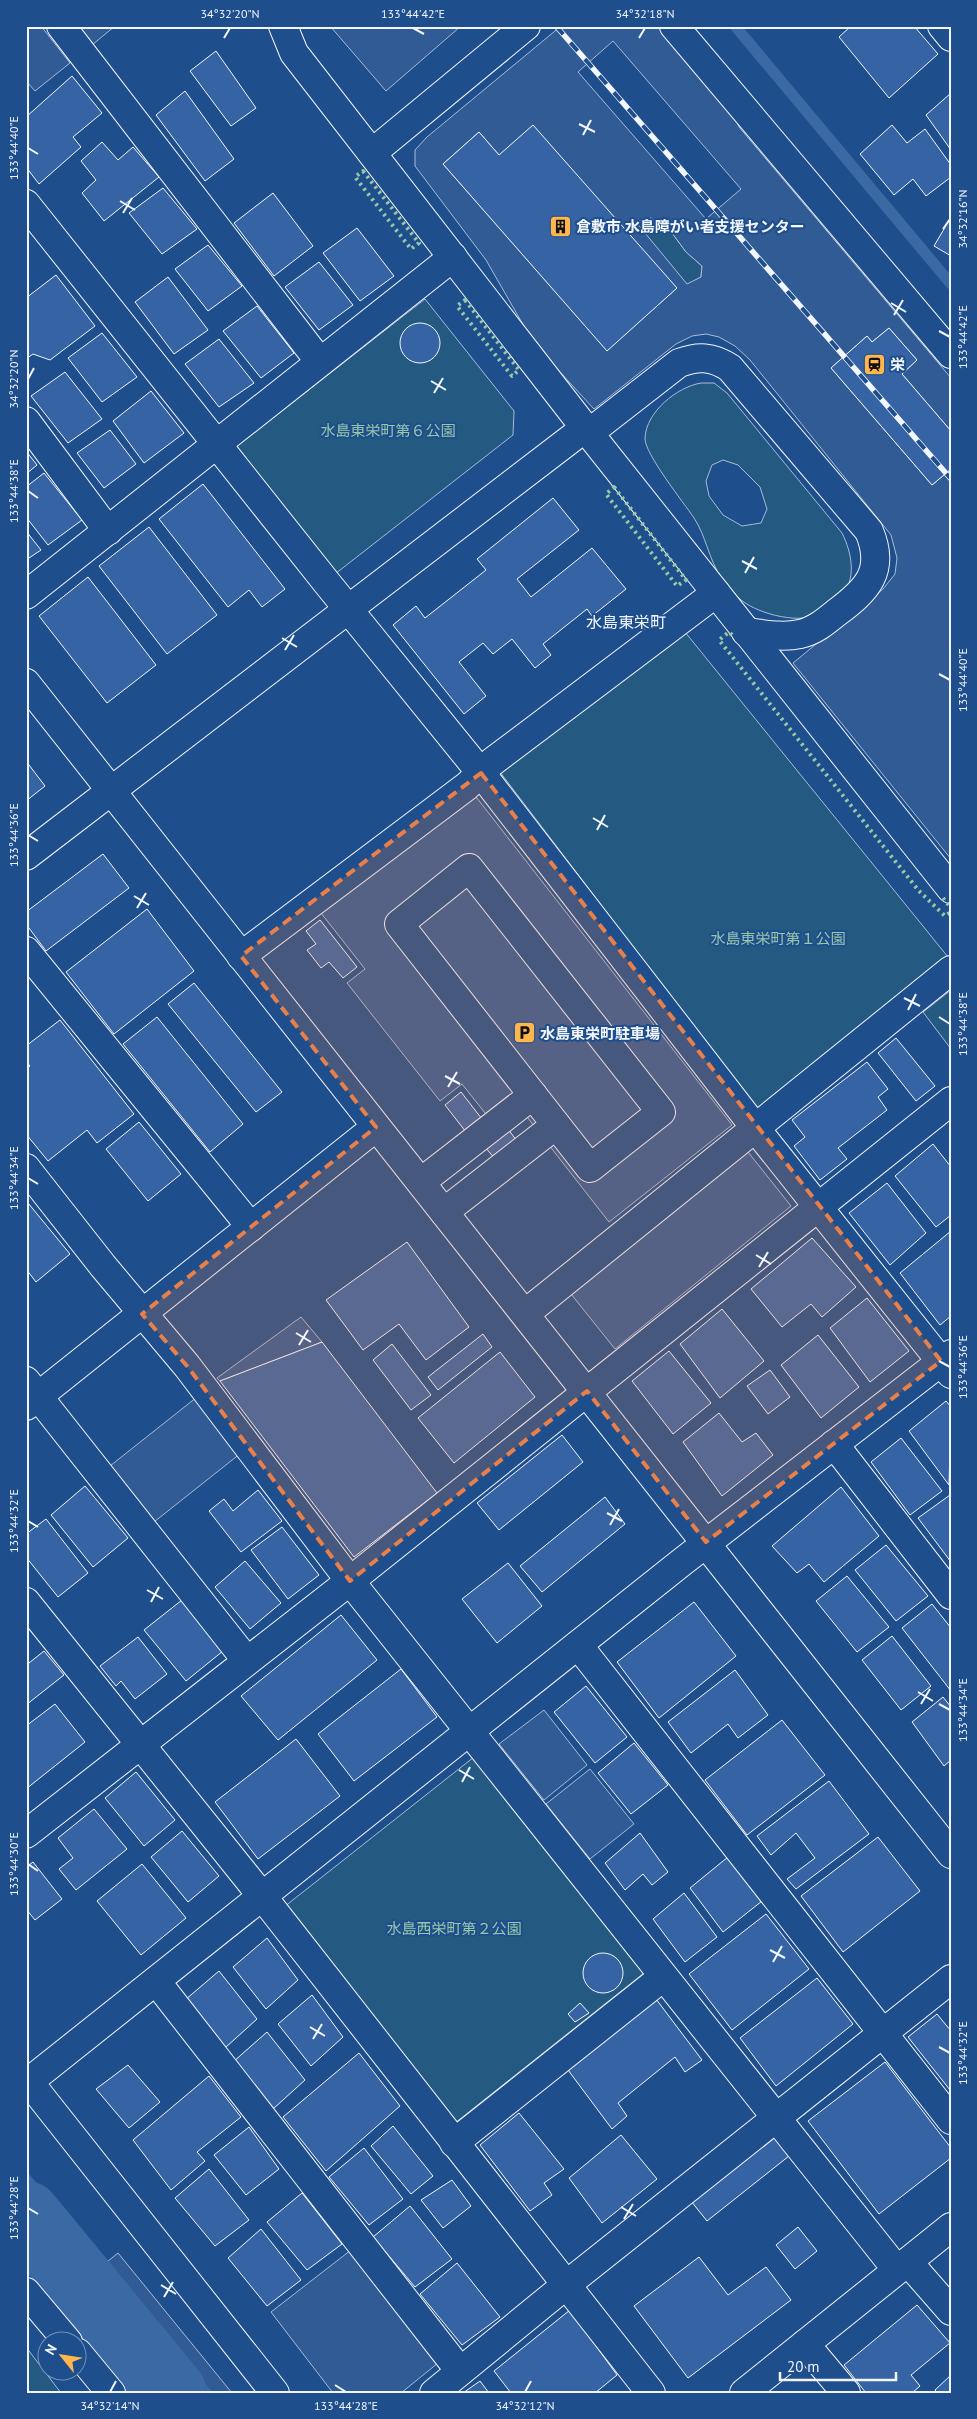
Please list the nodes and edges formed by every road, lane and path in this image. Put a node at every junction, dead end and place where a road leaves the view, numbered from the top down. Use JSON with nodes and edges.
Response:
{"nodes":[{"id":1,"x":61,"y":26,"type":"edge"},
{"id":2,"x":283,"y":26,"type":"edge"},
{"id":3,"x":526,"y":26,"type":"edge"},
{"id":4,"x":674,"y":26,"type":"edge"},
{"id":5,"x":942,"y":26,"type":"edge"},
{"id":6,"x":951,"y":36,"type":"edge"},
{"id":7,"x":372,"y":153,"type":"junction"},
{"id":8,"x":26,"y":204,"type":"edge"},
{"id":9,"x":453,"y":257,"type":"junction"},
{"id":10,"x":951,"y":354,"type":"edge"},
{"id":11,"x":320,"y":362,"type":"junction"},
{"id":12,"x":26,"y":421,"type":"edge"},
{"id":13,"x":587,"y":431,"type":"junction"},
{"id":14,"x":218,"y":444,"type":"junction"},
{"id":15,"x":108,"y":531,"type":"junction"},
{"id":16,"x":716,"y":593,"type":"junction"},
{"id":17,"x":26,"y":595,"type":"edge"},
{"id":18,"x":347,"y":608,"type":"junction"},
{"id":19,"x":746,"y":632,"type":"junction"},
{"id":20,"x":26,"y":683,"type":"edge"},
{"id":21,"x":481,"y":773,"type":"junction"},
{"id":22,"x":111,"y":791,"type":"junction"},
{"id":23,"x":26,"y":856,"type":"edge"},
{"id":24,"x":951,"y":888,"type":"edge"},
{"id":25,"x":26,"y":951,"type":"edge"},
{"id":26,"x":241,"y":956,"type":"junction"},
{"id":27,"x":951,"y":970,"type":"edge"},
{"id":28,"x":534,"y":1096,"type":"junction"},
{"id":29,"x":951,"y":1101,"type":"edge"},
{"id":30,"x":556,"y":1125,"type":"junction"},
{"id":31,"x":376,"y":1127,"type":"junction"},
{"id":32,"x":756,"y":1128,"type":"junction"},
{"id":33,"x":26,"y":1168,"type":"edge"},
{"id":34,"x":421,"y":1182,"type":"junction"},
{"id":35,"x":817,"y":1206,"type":"junction"},
{"id":36,"x":444,"y":1212,"type":"junction"},
{"id":37,"x":251,"y":1227,"type":"junction"},
{"id":38,"x":526,"y":1313,"type":"junction"},
{"id":39,"x":142,"y":1314,"type":"junction"},
{"id":40,"x":947,"y":1363,"type":"edge"},
{"id":41,"x":587,"y":1391,"type":"junction"},
{"id":42,"x":30,"y":1395,"type":"edge"},
{"id":43,"x":834,"y":1444,"type":"junction"},
{"id":44,"x":706,"y":1542,"type":"junction"},
{"id":45,"x":350,"y":1581,"type":"junction"},
{"id":46,"x":951,"y":1595,"type":"edge"},
{"id":47,"x":26,"y":1602,"type":"edge"},
{"id":48,"x":578,"y":1645,"type":"junction"},
{"id":49,"x":248,"y":1661,"type":"junction"},
{"id":50,"x":469,"y":1732,"type":"junction"},
{"id":51,"x":140,"y":1744,"type":"junction"},
{"id":52,"x":29,"y":1826,"type":"edge"},
{"id":53,"x":951,"y":1854,"type":"edge"},
{"id":54,"x":262,"y":1896,"type":"junction"},
{"id":55,"x":663,"y":1977,"type":"junction"},
{"id":56,"x":951,"y":1979,"type":"edge"},
{"id":57,"x":156,"y":1982,"type":"junction"},
{"id":58,"x":882,"y":2034,"type":"junction"},
{"id":59,"x":27,"y":2081,"type":"edge"},
{"id":60,"x":776,"y":2118,"type":"junction"},
{"id":61,"x":951,"y":2120,"type":"edge"},
{"id":62,"x":454,"y":2143,"type":"junction"},
{"id":63,"x":951,"y":2227,"type":"edge"},
{"id":64,"x":902,"y":2266,"type":"junction"},
{"id":65,"x":566,"y":2284,"type":"junction"},
{"id":66,"x":26,"y":2292,"type":"edge"},
{"id":67,"x":951,"y":2311,"type":"edge"},
{"id":68,"x":60,"y":2332,"type":"edge"},
{"id":69,"x":805,"y":2344,"type":"junction"},
{"id":70,"x":88,"y":2365,"type":"edge"},
{"id":71,"x":460,"y":2372,"type":"junction"},
{"id":72,"x":111,"y":2393,"type":"edge"},
{"id":73,"x":275,"y":2393,"type":"edge"},
{"id":74,"x":434,"y":2393,"type":"edge"},
{"id":75,"x":651,"y":2393,"type":"edge"},
{"id":76,"x":744,"y":2393,"type":"edge"},
{"id":77,"x":846,"y":2393,"type":"edge"}],
"edges":[{"from":1,"to":11,"type":"street"},
{"from":2,"to":7,"type":"street"},
{"from":3,"to":7,"type":"street"},
{"from":4,"to":10,"type":"street"},
{"from":5,"to":6,"type":"street"},
{"from":7,"to":9,"type":"street"},
{"from":8,"to":14,"type":"street"},
{"from":9,"to":11,"type":"street"},
{"from":9,"to":13,"type":"street"},
{"from":11,"to":14,"type":"street"},
{"from":12,"to":15,"type":"street"},
{"from":13,"to":16,"type":"street"},
{"from":13,"to":18,"type":"street"},
{"from":13,"to":19,"type":"street"},
{"from":14,"to":15,"type":"street"},
{"from":14,"to":18,"type":"street"},
{"from":15,"to":17,"type":"street"},
{"from":16,"to":19,"type":"street"},
{"from":16,"to":21,"type":"street"},
{"from":18,"to":21,"type":"street"},
{"from":18,"to":22,"type":"street"},
{"from":19,"to":24,"type":"street"},
{"from":20,"to":22,"type":"street"},
{"from":21,"to":26,"type":"street"},
{"from":21,"to":32,"type":"street"},
{"from":22,"to":23,"type":"street"},
{"from":22,"to":26,"type":"street"},
{"from":25,"to":37,"type":"street"},
{"from":26,"to":31,"type":"street"},
{"from":27,"to":32,"type":"street"},
{"from":28,"to":30,"type":"street"},
{"from":28,"to":30,"type":"street"},
{"from":28,"to":34,"type":"street"},
{"from":29,"to":35,"type":"street"},
{"from":30,"to":36,"type":"street"},
{"from":31,"to":34,"type":"street"},
{"from":31,"to":37,"type":"street"},
{"from":32,"to":35,"type":"street"},
{"from":32,"to":38,"type":"street"},
{"from":33,"to":39,"type":"street"},
{"from":34,"to":36,"type":"street"},
{"from":35,"to":40,"type":"street"},
{"from":35,"to":41,"type":"street"},
{"from":36,"to":38,"type":"street"},
{"from":37,"to":39,"type":"street"},
{"from":38,"to":41,"type":"street"},
{"from":39,"to":42,"type":"street"},
{"from":39,"to":45,"type":"street"},
{"from":40,"to":43,"type":"street"},
{"from":41,"to":44,"type":"street"},
{"from":41,"to":45,"type":"street"},
{"from":42,"to":49,"type":"street"},
{"from":43,"to":44,"type":"street"},
{"from":43,"to":46,"type":"street"},
{"from":44,"to":48,"type":"street"},
{"from":44,"to":53,"type":"street"},
{"from":45,"to":49,"type":"street"},
{"from":45,"to":50,"type":"street"},
{"from":47,"to":51,"type":"street"},
{"from":48,"to":50,"type":"street"},
{"from":48,"to":58,"type":"street"},
{"from":49,"to":51,"type":"street"},
{"from":50,"to":54,"type":"street"},
{"from":50,"to":55,"type":"street"},
{"from":51,"to":52,"type":"street"},
{"from":51,"to":54,"type":"street"},
{"from":54,"to":57,"type":"street"},
{"from":54,"to":62,"type":"street"},
{"from":55,"to":60,"type":"street"},
{"from":55,"to":62,"type":"street"},
{"from":56,"to":58,"type":"street"},
{"from":57,"to":59,"type":"street"},
{"from":57,"to":71,"type":"street"},
{"from":58,"to":60,"type":"street"},
{"from":58,"to":61,"type":"street"},
{"from":59,"to":73,"type":"street"},
{"from":60,"to":64,"type":"street"},
{"from":60,"to":65,"type":"street"},
{"from":62,"to":65,"type":"street"},
{"from":63,"to":64,"type":"street"},
{"from":64,"to":67,"type":"street"},
{"from":64,"to":69,"type":"street"},
{"from":65,"to":71,"type":"street"},
{"from":65,"to":75,"type":"street"},
{"from":66,"to":68,"type":"street"},
{"from":69,"to":76,"type":"street"},
{"from":69,"to":77,"type":"street"},
{"from":70,"to":72,"type":"street"},
{"from":71,"to":74,"type":"street"}]}
